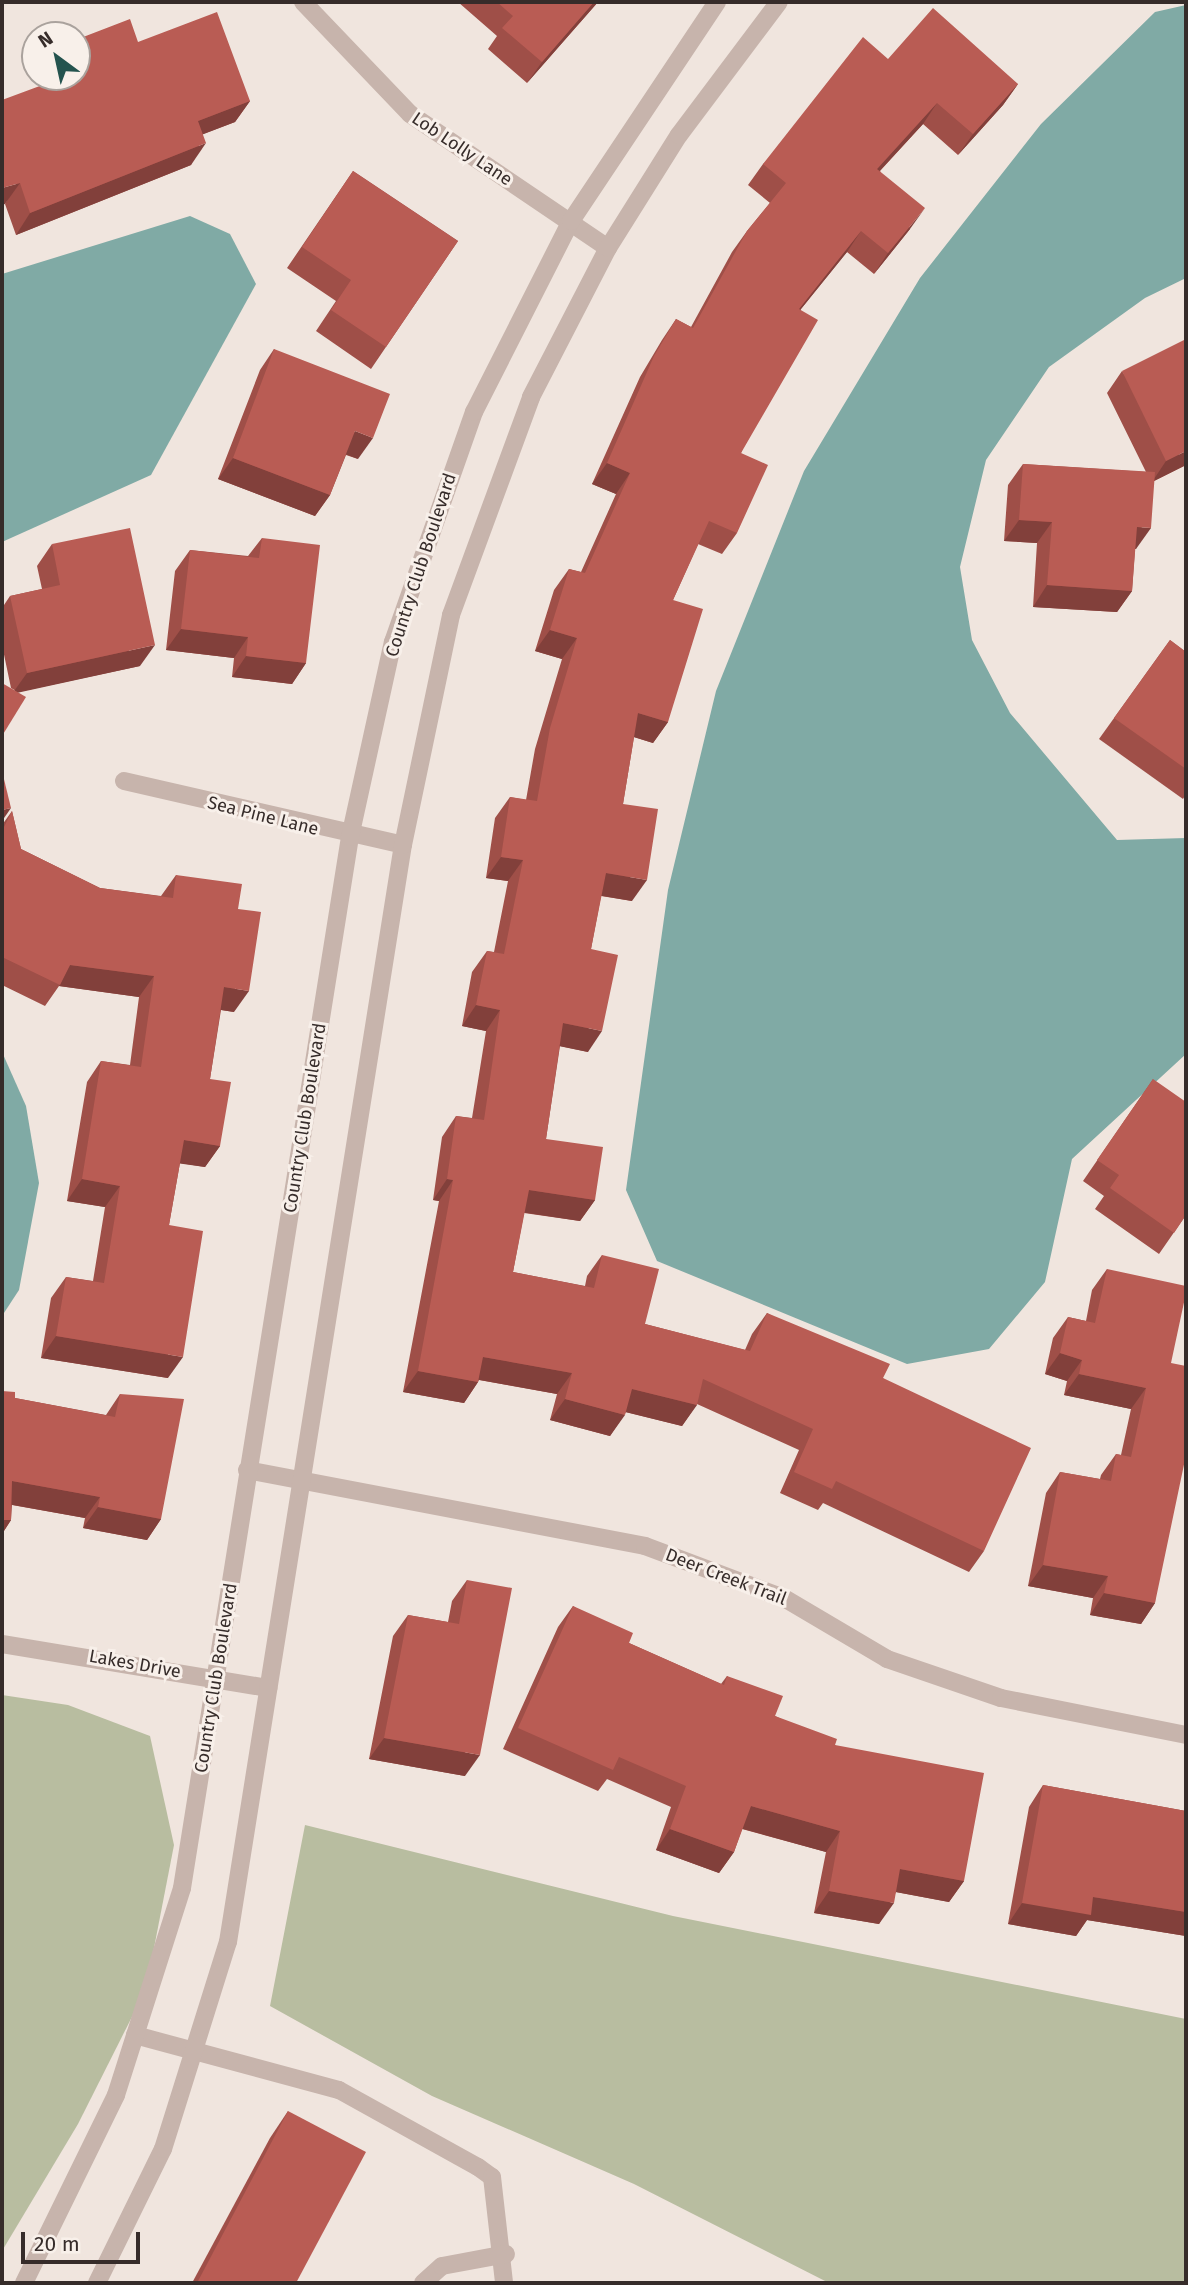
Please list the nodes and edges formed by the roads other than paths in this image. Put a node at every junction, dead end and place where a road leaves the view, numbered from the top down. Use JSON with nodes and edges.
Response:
{"nodes":[{"id":1,"x":303,"y":2,"type":"edge"},
{"id":2,"x":717,"y":2,"type":"edge"},
{"id":3,"x":779,"y":2,"type":"edge"},
{"id":4,"x":571,"y":221,"type":"junction"},
{"id":5,"x":608,"y":248,"type":"junction"},
{"id":6,"x":124,"y":781,"type":"dead end"},
{"id":7,"x":350,"y":837,"type":"junction"},
{"id":8,"x":403,"y":845,"type":"junction"},
{"id":9,"x":247,"y":1470,"type":"junction"},
{"id":10,"x":300,"y":1479,"type":"junction"},
{"id":11,"x":2,"y":1644,"type":"edge"},
{"id":12,"x":217,"y":1680,"type":"junction"},
{"id":13,"x":268,"y":1688,"type":"junction"},
{"id":14,"x":1186,"y":1735,"type":"edge"},
{"id":15,"x":135,"y":2035,"type":"junction"},
{"id":16,"x":197,"y":2051,"type":"junction"},
{"id":17,"x":506,"y":2254,"type":"junction"},
{"id":18,"x":24,"y":2283,"type":"edge"},
{"id":19,"x":96,"y":2283,"type":"edge"},
{"id":20,"x":423,"y":2283,"type":"edge"},
{"id":21,"x":504,"y":2283,"type":"edge"}],
"edges":[{"from":1,"to":4,"type":"street","name":"Lob Lolly Lane"},
{"from":2,"to":4,"type":"street","name":"Country Club Boulevard"},
{"from":3,"to":5,"type":"street"},
{"from":4,"to":5,"type":"street","name":"Lob Lolly Lane"},
{"from":4,"to":7,"type":"street","name":"Country Club Boulevard"},
{"from":5,"to":8,"type":"street"},
{"from":6,"to":7,"type":"street","name":"Sea Pine Lane"},
{"from":7,"to":8,"type":"street","name":"Sea Pine Lane"},
{"from":7,"to":9,"type":"street","name":"Country Club Boulevard"},
{"from":8,"to":10,"type":"street"},
{"from":9,"to":10,"type":"street","name":"Deer Creek Trail"},
{"from":9,"to":12,"type":"street","name":"Country Club Boulevard"},
{"from":10,"to":13,"type":"street"},
{"from":10,"to":14,"type":"street","name":"Deer Creek Trail"},
{"from":11,"to":12,"type":"street","name":"Lakes Drive"},
{"from":12,"to":13,"type":"street","name":"Lakes Drive"},
{"from":12,"to":15,"type":"street","name":"Country Club Boulevard"},
{"from":13,"to":16,"type":"street"},
{"from":15,"to":16,"type":"street"},
{"from":15,"to":18,"type":"street","name":"Country Club Boulevard"},
{"from":16,"to":17,"type":"street"},
{"from":16,"to":19,"type":"street"},
{"from":17,"to":20,"type":"street"},
{"from":17,"to":21,"type":"street"}]}
